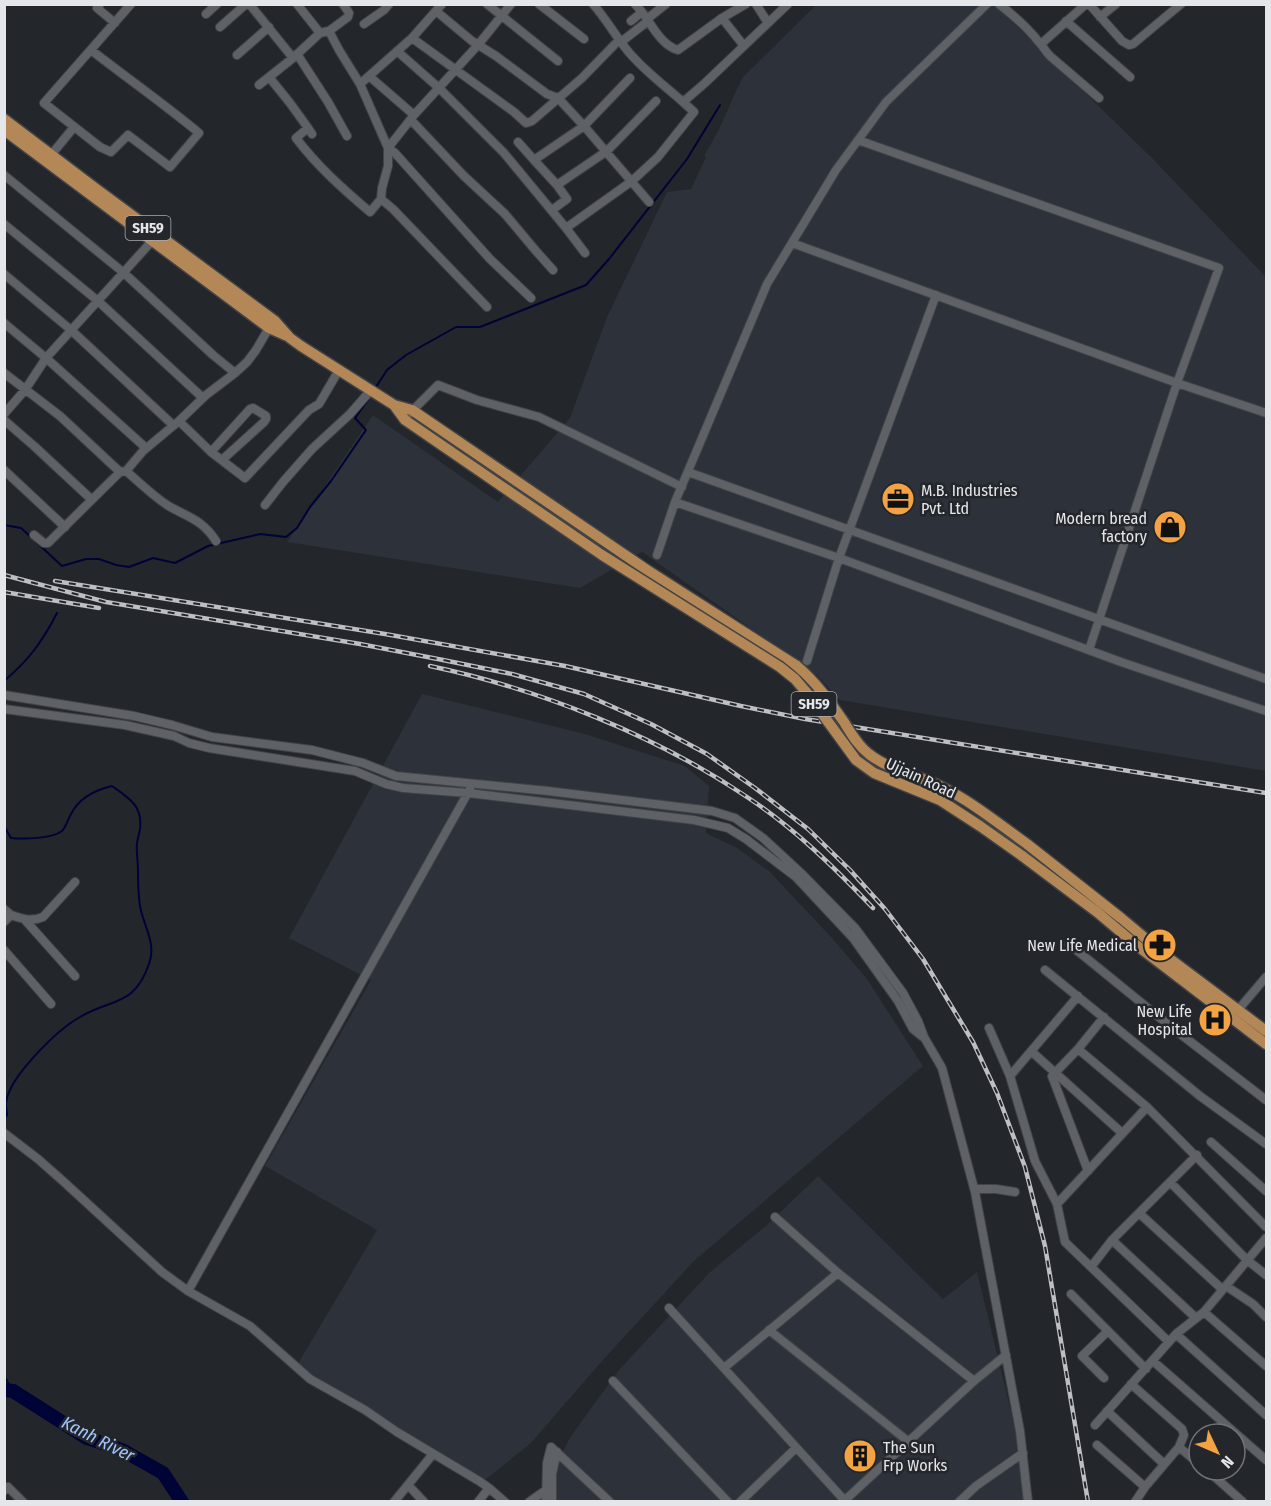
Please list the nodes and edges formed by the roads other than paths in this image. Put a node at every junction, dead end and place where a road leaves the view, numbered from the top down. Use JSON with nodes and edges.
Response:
{"nodes":[{"id":1,"x":100,"y":4,"type":"edge"},
{"id":2,"x":131,"y":4,"type":"edge"},
{"id":3,"x":217,"y":4,"type":"edge"},
{"id":4,"x":297,"y":4,"type":"edge"},
{"id":5,"x":343,"y":4,"type":"edge"},
{"id":6,"x":389,"y":4,"type":"edge"},
{"id":7,"x":487,"y":4,"type":"edge"},
{"id":8,"x":511,"y":4,"type":"edge"},
{"id":9,"x":538,"y":4,"type":"edge"},
{"id":10,"x":593,"y":4,"type":"edge"},
{"id":11,"x":635,"y":4,"type":"edge"},
{"id":12,"x":666,"y":4,"type":"edge"},
{"id":13,"x":746,"y":4,"type":"edge"},
{"id":14,"x":756,"y":4,"type":"edge"},
{"id":15,"x":788,"y":4,"type":"edge"},
{"id":16,"x":987,"y":4,"type":"edge"},
{"id":17,"x":999,"y":4,"type":"edge"},
{"id":18,"x":1088,"y":4,"type":"edge"},
{"id":19,"x":1116,"y":4,"type":"edge"},
{"id":20,"x":1181,"y":4,"type":"edge"},
{"id":21,"x":252,"y":5,"type":"edge"},
{"id":22,"x":439,"y":8,"type":"edge"},
{"id":23,"x":206,"y":14,"type":"dead end"},
{"id":24,"x":501,"y":16,"type":"junction"},
{"id":25,"x":1100,"y":17,"type":"junction"},
{"id":26,"x":645,"y":18,"type":"junction"},
{"id":27,"x":722,"y":18,"type":"junction"},
{"id":28,"x":631,"y":21,"type":"dead end"},
{"id":29,"x":1066,"y":21,"type":"junction"},
{"id":30,"x":115,"y":23,"type":"junction"},
{"id":31,"x":768,"y":23,"type":"junction"},
{"id":32,"x":364,"y":24,"type":"dead end"},
{"id":33,"x":220,"y":27,"type":"dead end"},
{"id":34,"x":269,"y":27,"type":"junction"},
{"id":35,"x":325,"y":32,"type":"junction"},
{"id":36,"x":412,"y":38,"type":"junction"},
{"id":37,"x":584,"y":39,"type":"dead end"},
{"id":38,"x":620,"y":41,"type":"junction"},
{"id":39,"x":1041,"y":44,"type":"junction"},
{"id":40,"x":478,"y":45,"type":"junction"},
{"id":41,"x":744,"y":46,"type":"junction"},
{"id":42,"x":91,"y":50,"type":"junction"},
{"id":43,"x":397,"y":51,"type":"junction"},
{"id":44,"x":237,"y":55,"type":"dead end"},
{"id":45,"x":295,"y":56,"type":"junction"},
{"id":46,"x":558,"y":61,"type":"dead end"},
{"id":47,"x":455,"y":70,"type":"junction"},
{"id":48,"x":369,"y":76,"type":"junction"},
{"id":49,"x":269,"y":77,"type":"junction"},
{"id":50,"x":1130,"y":77,"type":"dead end"},
{"id":51,"x":630,"y":78,"type":"dead end"},
{"id":52,"x":360,"y":84,"type":"junction"},
{"id":53,"x":259,"y":85,"type":"dead end"},
{"id":54,"x":439,"y":88,"type":"junction"},
{"id":55,"x":558,"y":98,"type":"junction"},
{"id":56,"x":1099,"y":98,"type":"dead end"},
{"id":57,"x":656,"y":101,"type":"dead end"},
{"id":58,"x":683,"y":102,"type":"junction"},
{"id":59,"x":412,"y":117,"type":"junction"},
{"id":60,"x":4,"y":119,"type":"edge"},
{"id":61,"x":584,"y":126,"type":"junction"},
{"id":62,"x":74,"y":127,"type":"junction"},
{"id":63,"x":4,"y":130,"type":"edge"},
{"id":64,"x":347,"y":136,"type":"dead end"},
{"id":65,"x":858,"y":140,"type":"junction"},
{"id":66,"x":518,"y":142,"type":"dead end"},
{"id":67,"x":388,"y":148,"type":"junction"},
{"id":68,"x":607,"y":151,"type":"junction"},
{"id":69,"x":51,"y":155,"type":"junction"},
{"id":70,"x":534,"y":160,"type":"junction"},
{"id":71,"x":4,"y":175,"type":"edge"},
{"id":72,"x":632,"y":182,"type":"junction"},
{"id":73,"x":557,"y":185,"type":"junction"},
{"id":74,"x":381,"y":199,"type":"junction"},
{"id":75,"x":649,"y":202,"type":"dead end"},
{"id":76,"x":552,"y":210,"type":"junction"},
{"id":77,"x":4,"y":224,"type":"edge"},
{"id":78,"x":566,"y":228,"type":"junction"},
{"id":79,"x":152,"y":241,"type":"junction"},
{"id":80,"x":792,"y":243,"type":"junction"},
{"id":81,"x":585,"y":253,"type":"dead end"},
{"id":82,"x":553,"y":270,"type":"dead end"},
{"id":83,"x":124,"y":273,"type":"junction"},
{"id":84,"x":4,"y":274,"type":"edge"},
{"id":85,"x":936,"y":295,"type":"junction"},
{"id":86,"x":531,"y":298,"type":"dead end"},
{"id":87,"x":98,"y":301,"type":"junction"},
{"id":88,"x":487,"y":307,"type":"dead end"},
{"id":89,"x":4,"y":323,"type":"edge"},
{"id":90,"x":269,"y":328,"type":"junction"},
{"id":91,"x":71,"y":330,"type":"junction"},
{"id":92,"x":290,"y":338,"type":"junction"},
{"id":93,"x":46,"y":358,"type":"junction"},
{"id":94,"x":339,"y":370,"type":"junction"},
{"id":95,"x":235,"y":373,"type":"junction"},
{"id":96,"x":4,"y":374,"type":"edge"},
{"id":97,"x":1177,"y":383,"type":"junction"},
{"id":98,"x":25,"y":390,"type":"junction"},
{"id":99,"x":371,"y":390,"type":"junction"},
{"id":100,"x":203,"y":398,"type":"junction"},
{"id":101,"x":390,"y":402,"type":"junction"},
{"id":102,"x":412,"y":410,"type":"junction"},
{"id":103,"x":1266,"y":413,"type":"edge"},
{"id":104,"x":4,"y":414,"type":"edge"},
{"id":105,"x":4,"y":420,"type":"edge"},
{"id":106,"x":405,"y":420,"type":"junction"},
{"id":107,"x":176,"y":423,"type":"junction"},
{"id":108,"x":146,"y":448,"type":"junction"},
{"id":109,"x":211,"y":452,"type":"junction"},
{"id":110,"x":222,"y":460,"type":"junction"},
{"id":111,"x":4,"y":470,"type":"edge"},
{"id":112,"x":123,"y":471,"type":"junction"},
{"id":113,"x":688,"y":472,"type":"junction"},
{"id":114,"x":682,"y":487,"type":"junction"},
{"id":115,"x":91,"y":500,"type":"junction"},
{"id":116,"x":675,"y":502,"type":"junction"},
{"id":117,"x":265,"y":505,"type":"dead end"},
{"id":118,"x":65,"y":527,"type":"junction"},
{"id":119,"x":849,"y":530,"type":"junction"},
{"id":120,"x":34,"y":535,"type":"dead end"},
{"id":121,"x":216,"y":541,"type":"dead end"},
{"id":122,"x":657,"y":555,"type":"dead end"},
{"id":123,"x":839,"y":558,"type":"junction"},
{"id":124,"x":1100,"y":620,"type":"junction"},
{"id":125,"x":1089,"y":650,"type":"junction"},
{"id":126,"x":807,"y":661,"type":"dead end"},
{"id":127,"x":1266,"y":679,"type":"edge"},
{"id":128,"x":9,"y":696,"type":"edge"},
{"id":129,"x":8,"y":709,"type":"edge"},
{"id":130,"x":1266,"y":711,"type":"edge"},
{"id":131,"x":473,"y":783,"type":"junction"},
{"id":132,"x":468,"y":793,"type":"junction"},
{"id":133,"x":75,"y":882,"type":"dead end"},
{"id":134,"x":7,"y":915,"type":"edge"},
{"id":135,"x":25,"y":920,"type":"junction"},
{"id":136,"x":1142,"y":935,"type":"junction"},
{"id":137,"x":1069,"y":944,"type":"dead end"},
{"id":138,"x":1134,"y":944,"type":"junction"},
{"id":139,"x":4,"y":950,"type":"edge"},
{"id":140,"x":1045,"y":970,"type":"dead end"},
{"id":141,"x":75,"y":976,"type":"dead end"},
{"id":142,"x":1266,"y":977,"type":"edge"},
{"id":143,"x":1078,"y":996,"type":"junction"},
{"id":144,"x":51,"y":1004,"type":"dead end"},
{"id":145,"x":1238,"y":1010,"type":"junction"},
{"id":146,"x":1104,"y":1017,"type":"junction"},
{"id":147,"x":989,"y":1028,"type":"dead end"},
{"id":148,"x":1266,"y":1031,"type":"edge"},
{"id":149,"x":924,"y":1037,"type":"junction"},
{"id":150,"x":1266,"y":1044,"type":"edge"},
{"id":151,"x":1078,"y":1049,"type":"junction"},
{"id":152,"x":1031,"y":1051,"type":"junction"},
{"id":153,"x":1055,"y":1072,"type":"junction"},
{"id":154,"x":1010,"y":1076,"type":"junction"},
{"id":155,"x":1266,"y":1100,"type":"edge"},
{"id":156,"x":1147,"y":1107,"type":"junction"},
{"id":157,"x":1122,"y":1133,"type":"junction"},
{"id":158,"x":6,"y":1135,"type":"edge"},
{"id":159,"x":1211,"y":1142,"type":"dead end"},
{"id":160,"x":1266,"y":1144,"type":"edge"},
{"id":161,"x":1197,"y":1155,"type":"junction"},
{"id":162,"x":1088,"y":1171,"type":"junction"},
{"id":163,"x":1170,"y":1182,"type":"junction"},
{"id":164,"x":974,"y":1189,"type":"junction"},
{"id":165,"x":1266,"y":1191,"type":"edge"},
{"id":166,"x":1015,"y":1192,"type":"dead end"},
{"id":167,"x":1057,"y":1204,"type":"junction"},
{"id":168,"x":1139,"y":1213,"type":"junction"},
{"id":169,"x":775,"y":1217,"type":"dead end"},
{"id":170,"x":1266,"y":1227,"type":"edge"},
{"id":171,"x":1266,"y":1238,"type":"edge"},
{"id":172,"x":1112,"y":1240,"type":"junction"},
{"id":173,"x":1247,"y":1260,"type":"junction"},
{"id":174,"x":1091,"y":1267,"type":"junction"},
{"id":175,"x":838,"y":1273,"type":"junction"},
{"id":176,"x":1266,"y":1275,"type":"edge"},
{"id":177,"x":1224,"y":1288,"type":"junction"},
{"id":178,"x":188,"y":1292,"type":"junction"},
{"id":179,"x":1071,"y":1294,"type":"dead end"},
{"id":180,"x":669,"y":1308,"type":"dead end"},
{"id":181,"x":1204,"y":1312,"type":"junction"},
{"id":182,"x":1266,"y":1317,"type":"edge"},
{"id":183,"x":1196,"y":1318,"type":"junction"},
{"id":184,"x":769,"y":1330,"type":"junction"},
{"id":185,"x":1108,"y":1331,"type":"junction"},
{"id":186,"x":1176,"y":1334,"type":"junction"},
{"id":187,"x":1169,"y":1342,"type":"junction"},
{"id":188,"x":1005,"y":1355,"type":"junction"},
{"id":189,"x":1153,"y":1361,"type":"junction"},
{"id":190,"x":1266,"y":1366,"type":"edge"},
{"id":191,"x":724,"y":1368,"type":"junction"},
{"id":192,"x":1146,"y":1369,"type":"junction"},
{"id":193,"x":1104,"y":1378,"type":"dead end"},
{"id":194,"x":613,"y":1381,"type":"dead end"},
{"id":195,"x":974,"y":1381,"type":"junction"},
{"id":196,"x":1131,"y":1384,"type":"junction"},
{"id":197,"x":1107,"y":1411,"type":"junction"},
{"id":198,"x":1266,"y":1415,"type":"edge"},
{"id":199,"x":1095,"y":1425,"type":"dead end"},
{"id":200,"x":909,"y":1442,"type":"junction"},
{"id":201,"x":1098,"y":1445,"type":"dead end"},
{"id":202,"x":1179,"y":1447,"type":"junction"},
{"id":203,"x":796,"y":1448,"type":"junction"},
{"id":204,"x":554,"y":1449,"type":"junction"},
{"id":205,"x":1023,"y":1453,"type":"junction"},
{"id":206,"x":433,"y":1454,"type":"junction"},
{"id":207,"x":1187,"y":1454,"type":"edge"},
{"id":208,"x":1266,"y":1460,"type":"edge"},
{"id":209,"x":1164,"y":1464,"type":"junction"},
{"id":210,"x":1221,"y":1482,"type":"edge"},
{"id":211,"x":408,"y":1485,"type":"junction"},
{"id":212,"x":1145,"y":1487,"type":"junction"},
{"id":213,"x":6,"y":1488,"type":"edge"},
{"id":214,"x":489,"y":1488,"type":"junction"},
{"id":215,"x":546,"y":1490,"type":"junction"},
{"id":216,"x":844,"y":1501,"type":"edge"},
{"id":217,"x":23,"y":1502,"type":"edge"},
{"id":218,"x":394,"y":1502,"type":"edge"},
{"id":219,"x":424,"y":1502,"type":"edge"},
{"id":220,"x":478,"y":1502,"type":"edge"},
{"id":221,"x":505,"y":1502,"type":"edge"},
{"id":222,"x":529,"y":1502,"type":"edge"},
{"id":223,"x":546,"y":1502,"type":"edge"},
{"id":224,"x":552,"y":1502,"type":"edge"},
{"id":225,"x":610,"y":1502,"type":"edge"},
{"id":226,"x":728,"y":1502,"type":"edge"},
{"id":227,"x":740,"y":1502,"type":"edge"},
{"id":228,"x":958,"y":1502,"type":"edge"},
{"id":229,"x":1028,"y":1502,"type":"edge"},
{"id":230,"x":1135,"y":1502,"type":"edge"},
{"id":231,"x":1244,"y":1502,"type":"edge"}],
"edges":[{"from":1,"to":30,"type":"street"},
{"from":2,"to":30,"type":"street"},
{"from":3,"to":23,"type":"street"},
{"from":4,"to":35,"type":"street"},
{"from":5,"to":35,"type":"street"},
{"from":6,"to":32,"type":"street"},
{"from":7,"to":24,"type":"street"},
{"from":8,"to":24,"type":"street"},
{"from":9,"to":37,"type":"street"},
{"from":10,"to":38,"type":"street"},
{"from":11,"to":26,"type":"street"},
{"from":12,"to":26,"type":"street"},
{"from":13,"to":27,"type":"street"},
{"from":14,"to":31,"type":"street"},
{"from":15,"to":31,"type":"street"},
{"from":16,"to":65,"type":"street"},
{"from":17,"to":39,"type":"street"},
{"from":18,"to":25,"type":"street"},
{"from":18,"to":29,"type":"street"},
{"from":19,"to":25,"type":"street"},
{"from":20,"to":25,"type":"street"},
{"from":21,"to":33,"type":"street"},
{"from":21,"to":34,"type":"street"},
{"from":22,"to":36,"type":"street"},
{"from":22,"to":40,"type":"street"},
{"from":24,"to":40,"type":"street"},
{"from":24,"to":46,"type":"street"},
{"from":26,"to":27,"type":"street"},
{"from":26,"to":28,"type":"street"},
{"from":26,"to":38,"type":"street"},
{"from":27,"to":41,"type":"street"},
{"from":29,"to":39,"type":"street"},
{"from":29,"to":50,"type":"street"},
{"from":30,"to":42,"type":"street"},
{"from":31,"to":41,"type":"street"},
{"from":34,"to":44,"type":"street"},
{"from":34,"to":45,"type":"street"},
{"from":35,"to":45,"type":"street"},
{"from":35,"to":52,"type":"street"},
{"from":36,"to":43,"type":"street"},
{"from":36,"to":47,"type":"street"},
{"from":38,"to":55,"type":"street"},
{"from":38,"to":58,"type":"street"},
{"from":39,"to":56,"type":"street"},
{"from":40,"to":47,"type":"street"},
{"from":40,"to":55,"type":"street"},
{"from":41,"to":58,"type":"street"},
{"from":42,"to":62,"type":"street"},
{"from":42,"to":62,"type":"street"},
{"from":43,"to":48,"type":"street"},
{"from":43,"to":54,"type":"street"},
{"from":45,"to":49,"type":"street"},
{"from":45,"to":64,"type":"street"},
{"from":47,"to":54,"type":"street"},
{"from":47,"to":55,"type":"street"},
{"from":48,"to":52,"type":"street"},
{"from":48,"to":59,"type":"street"},
{"from":49,"to":53,"type":"street"},
{"from":49,"to":74,"type":"street"},
{"from":51,"to":61,"type":"street"},
{"from":52,"to":67,"type":"street"},
{"from":54,"to":59,"type":"street"},
{"from":54,"to":76,"type":"street"},
{"from":55,"to":61,"type":"street"},
{"from":57,"to":68,"type":"street"},
{"from":58,"to":72,"type":"street"},
{"from":59,"to":67,"type":"street"},
{"from":59,"to":82,"type":"street"},
{"from":60,"to":69,"type":"main road","number":"SH59"},
{"from":61,"to":68,"type":"street"},
{"from":61,"to":70,"type":"street"},
{"from":62,"to":69,"type":"street"},
{"from":63,"to":79,"type":"main road","number":"SH59"},
{"from":65,"to":80,"type":"street"},
{"from":65,"to":97,"type":"street"},
{"from":66,"to":70,"type":"street"},
{"from":67,"to":74,"type":"street"},
{"from":67,"to":86,"type":"street"},
{"from":68,"to":72,"type":"street"},
{"from":68,"to":73,"type":"street"},
{"from":69,"to":92,"type":"main road","number":"SH59"},
{"from":70,"to":73,"type":"street"},
{"from":71,"to":83,"type":"street"},
{"from":72,"to":75,"type":"street"},
{"from":72,"to":78,"type":"street"},
{"from":73,"to":76,"type":"street"},
{"from":74,"to":88,"type":"street"},
{"from":76,"to":78,"type":"street"},
{"from":77,"to":87,"type":"street"},
{"from":78,"to":81,"type":"street"},
{"from":79,"to":83,"type":"street"},
{"from":79,"to":90,"type":"main road","number":"SH59"},
{"from":80,"to":85,"type":"street"},
{"from":80,"to":113,"type":"street"},
{"from":83,"to":87,"type":"street"},
{"from":83,"to":95,"type":"street"},
{"from":84,"to":91,"type":"street"},
{"from":85,"to":97,"type":"street"},
{"from":85,"to":119,"type":"street"},
{"from":87,"to":91,"type":"street"},
{"from":87,"to":100,"type":"street"},
{"from":89,"to":93,"type":"street"},
{"from":90,"to":92,"type":"main road","number":"SH59"},
{"from":90,"to":95,"type":"street"},
{"from":91,"to":93,"type":"street"},
{"from":91,"to":107,"type":"street"},
{"from":92,"to":94,"type":"main road","number":"SH59"},
{"from":93,"to":98,"type":"street"},
{"from":93,"to":108,"type":"street"},
{"from":94,"to":99,"type":"main road","number":"SH59"},
{"from":94,"to":110,"type":"street"},
{"from":95,"to":100,"type":"street"},
{"from":96,"to":98,"type":"street"},
{"from":97,"to":103,"type":"street"},
{"from":97,"to":124,"type":"street"},
{"from":98,"to":104,"type":"street"},
{"from":98,"to":112,"type":"street"},
{"from":99,"to":101,"type":"main road","number":"SH59"},
{"from":99,"to":117,"type":"street"},
{"from":100,"to":107,"type":"street"},
{"from":101,"to":102,"type":"main road","number":"SH59"},
{"from":101,"to":106,"type":"main road","number":"SH59"},
{"from":102,"to":106,"type":"street"},
{"from":102,"to":114,"type":"street"},
{"from":102,"to":136,"type":"main road","number":"SH59","bridge":true},
{"from":105,"to":115,"type":"street"},
{"from":106,"to":138,"type":"main road","name":"Ujjain Road","number":"SH59","bridge":true},
{"from":107,"to":108,"type":"street"},
{"from":107,"to":109,"type":"street"},
{"from":108,"to":112,"type":"street"},
{"from":109,"to":110,"type":"street"},
{"from":109,"to":110,"type":"street"},
{"from":111,"to":118,"type":"street"},
{"from":112,"to":115,"type":"street"},
{"from":112,"to":121,"type":"street"},
{"from":113,"to":114,"type":"street"},
{"from":113,"to":119,"type":"street"},
{"from":114,"to":116,"type":"street"},
{"from":115,"to":118,"type":"street"},
{"from":116,"to":122,"type":"street"},
{"from":116,"to":123,"type":"street"},
{"from":118,"to":120,"type":"street"},
{"from":119,"to":123,"type":"street"},
{"from":119,"to":124,"type":"street"},
{"from":123,"to":125,"type":"street"},
{"from":123,"to":126,"type":"street"},
{"from":124,"to":125,"type":"street"},
{"from":124,"to":127,"type":"street"},
{"from":125,"to":130,"type":"street"},
{"from":128,"to":131,"type":"street"},
{"from":129,"to":132,"type":"street"},
{"from":131,"to":132,"type":"street"},
{"from":131,"to":149,"type":"street"},
{"from":132,"to":149,"type":"street"},
{"from":132,"to":178,"type":"street"},
{"from":133,"to":135,"type":"street"},
{"from":134,"to":135,"type":"street"},
{"from":135,"to":141,"type":"street"},
{"from":136,"to":138,"type":"main road"},
{"from":136,"to":145,"type":"main road","number":"SH59"},
{"from":137,"to":155,"type":"street"},
{"from":138,"to":150,"type":"main road","name":"Ujjain Road","number":"SH59"},
{"from":139,"to":144,"type":"street"},
{"from":140,"to":143,"type":"street"},
{"from":142,"to":145,"type":"street"},
{"from":143,"to":146,"type":"street"},
{"from":143,"to":152,"type":"street"},
{"from":145,"to":148,"type":"main road","number":"SH59"},
{"from":146,"to":151,"type":"street"},
{"from":146,"to":160,"type":"street"},
{"from":147,"to":154,"type":"street"},
{"from":149,"to":164,"type":"street"},
{"from":151,"to":153,"type":"street"},
{"from":151,"to":156,"type":"street"},
{"from":152,"to":153,"type":"street"},
{"from":152,"to":154,"type":"street"},
{"from":153,"to":157,"type":"street"},
{"from":153,"to":162,"type":"street"},
{"from":154,"to":167,"type":"street"},
{"from":156,"to":157,"type":"street"},
{"from":156,"to":161,"type":"street"},
{"from":157,"to":162,"type":"street"},
{"from":158,"to":178,"type":"street"},
{"from":159,"to":165,"type":"street"},
{"from":161,"to":163,"type":"street"},
{"from":161,"to":170,"type":"street"},
{"from":162,"to":167,"type":"street"},
{"from":163,"to":168,"type":"street"},
{"from":163,"to":173,"type":"street"},
{"from":164,"to":166,"type":"street"},
{"from":164,"to":188,"type":"street"},
{"from":167,"to":174,"type":"street"},
{"from":168,"to":172,"type":"street"},
{"from":168,"to":177,"type":"street"},
{"from":169,"to":175,"type":"street"},
{"from":171,"to":173,"type":"street"},
{"from":172,"to":174,"type":"street"},
{"from":172,"to":183,"type":"street"},
{"from":173,"to":176,"type":"street"},
{"from":173,"to":177,"type":"street"},
{"from":174,"to":187,"type":"street"},
{"from":175,"to":184,"type":"street"},
{"from":175,"to":195,"type":"street"},
{"from":177,"to":181,"type":"street"},
{"from":177,"to":182,"type":"street"},
{"from":178,"to":206,"type":"street"},
{"from":179,"to":185,"type":"street"},
{"from":180,"to":191,"type":"street"},
{"from":181,"to":183,"type":"street"},
{"from":181,"to":190,"type":"street"},
{"from":183,"to":186,"type":"street"},
{"from":184,"to":191,"type":"street"},
{"from":184,"to":200,"type":"street"},
{"from":185,"to":192,"type":"street"},
{"from":185,"to":193,"type":"street"},
{"from":186,"to":187,"type":"street"},
{"from":186,"to":198,"type":"street"},
{"from":187,"to":189,"type":"street"},
{"from":188,"to":195,"type":"street"},
{"from":188,"to":205,"type":"street"},
{"from":189,"to":192,"type":"street"},
{"from":189,"to":208,"type":"street"},
{"from":191,"to":203,"type":"street"},
{"from":192,"to":196,"type":"street"},
{"from":194,"to":226,"type":"street"},
{"from":195,"to":200,"type":"street"},
{"from":196,"to":197,"type":"street"},
{"from":196,"to":202,"type":"street"},
{"from":197,"to":199,"type":"street"},
{"from":197,"to":209,"type":"street"},
{"from":200,"to":216,"type":"street"},
{"from":201,"to":212,"type":"street"},
{"from":202,"to":207,"type":"street"},
{"from":202,"to":209,"type":"street"},
{"from":203,"to":216,"type":"street"},
{"from":203,"to":227,"type":"street"},
{"from":204,"to":215,"type":"street"},
{"from":204,"to":224,"type":"street"},
{"from":204,"to":225,"type":"street"},
{"from":205,"to":228,"type":"street"},
{"from":205,"to":229,"type":"street"},
{"from":206,"to":211,"type":"street"},
{"from":206,"to":214,"type":"street"},
{"from":209,"to":212,"type":"street"},
{"from":210,"to":231,"type":"street"},
{"from":211,"to":218,"type":"street"},
{"from":211,"to":219,"type":"street"},
{"from":212,"to":230,"type":"street"},
{"from":213,"to":217,"type":"street"},
{"from":214,"to":220,"type":"street"},
{"from":214,"to":221,"type":"street"},
{"from":215,"to":222,"type":"street"},
{"from":215,"to":223,"type":"street"}]}
